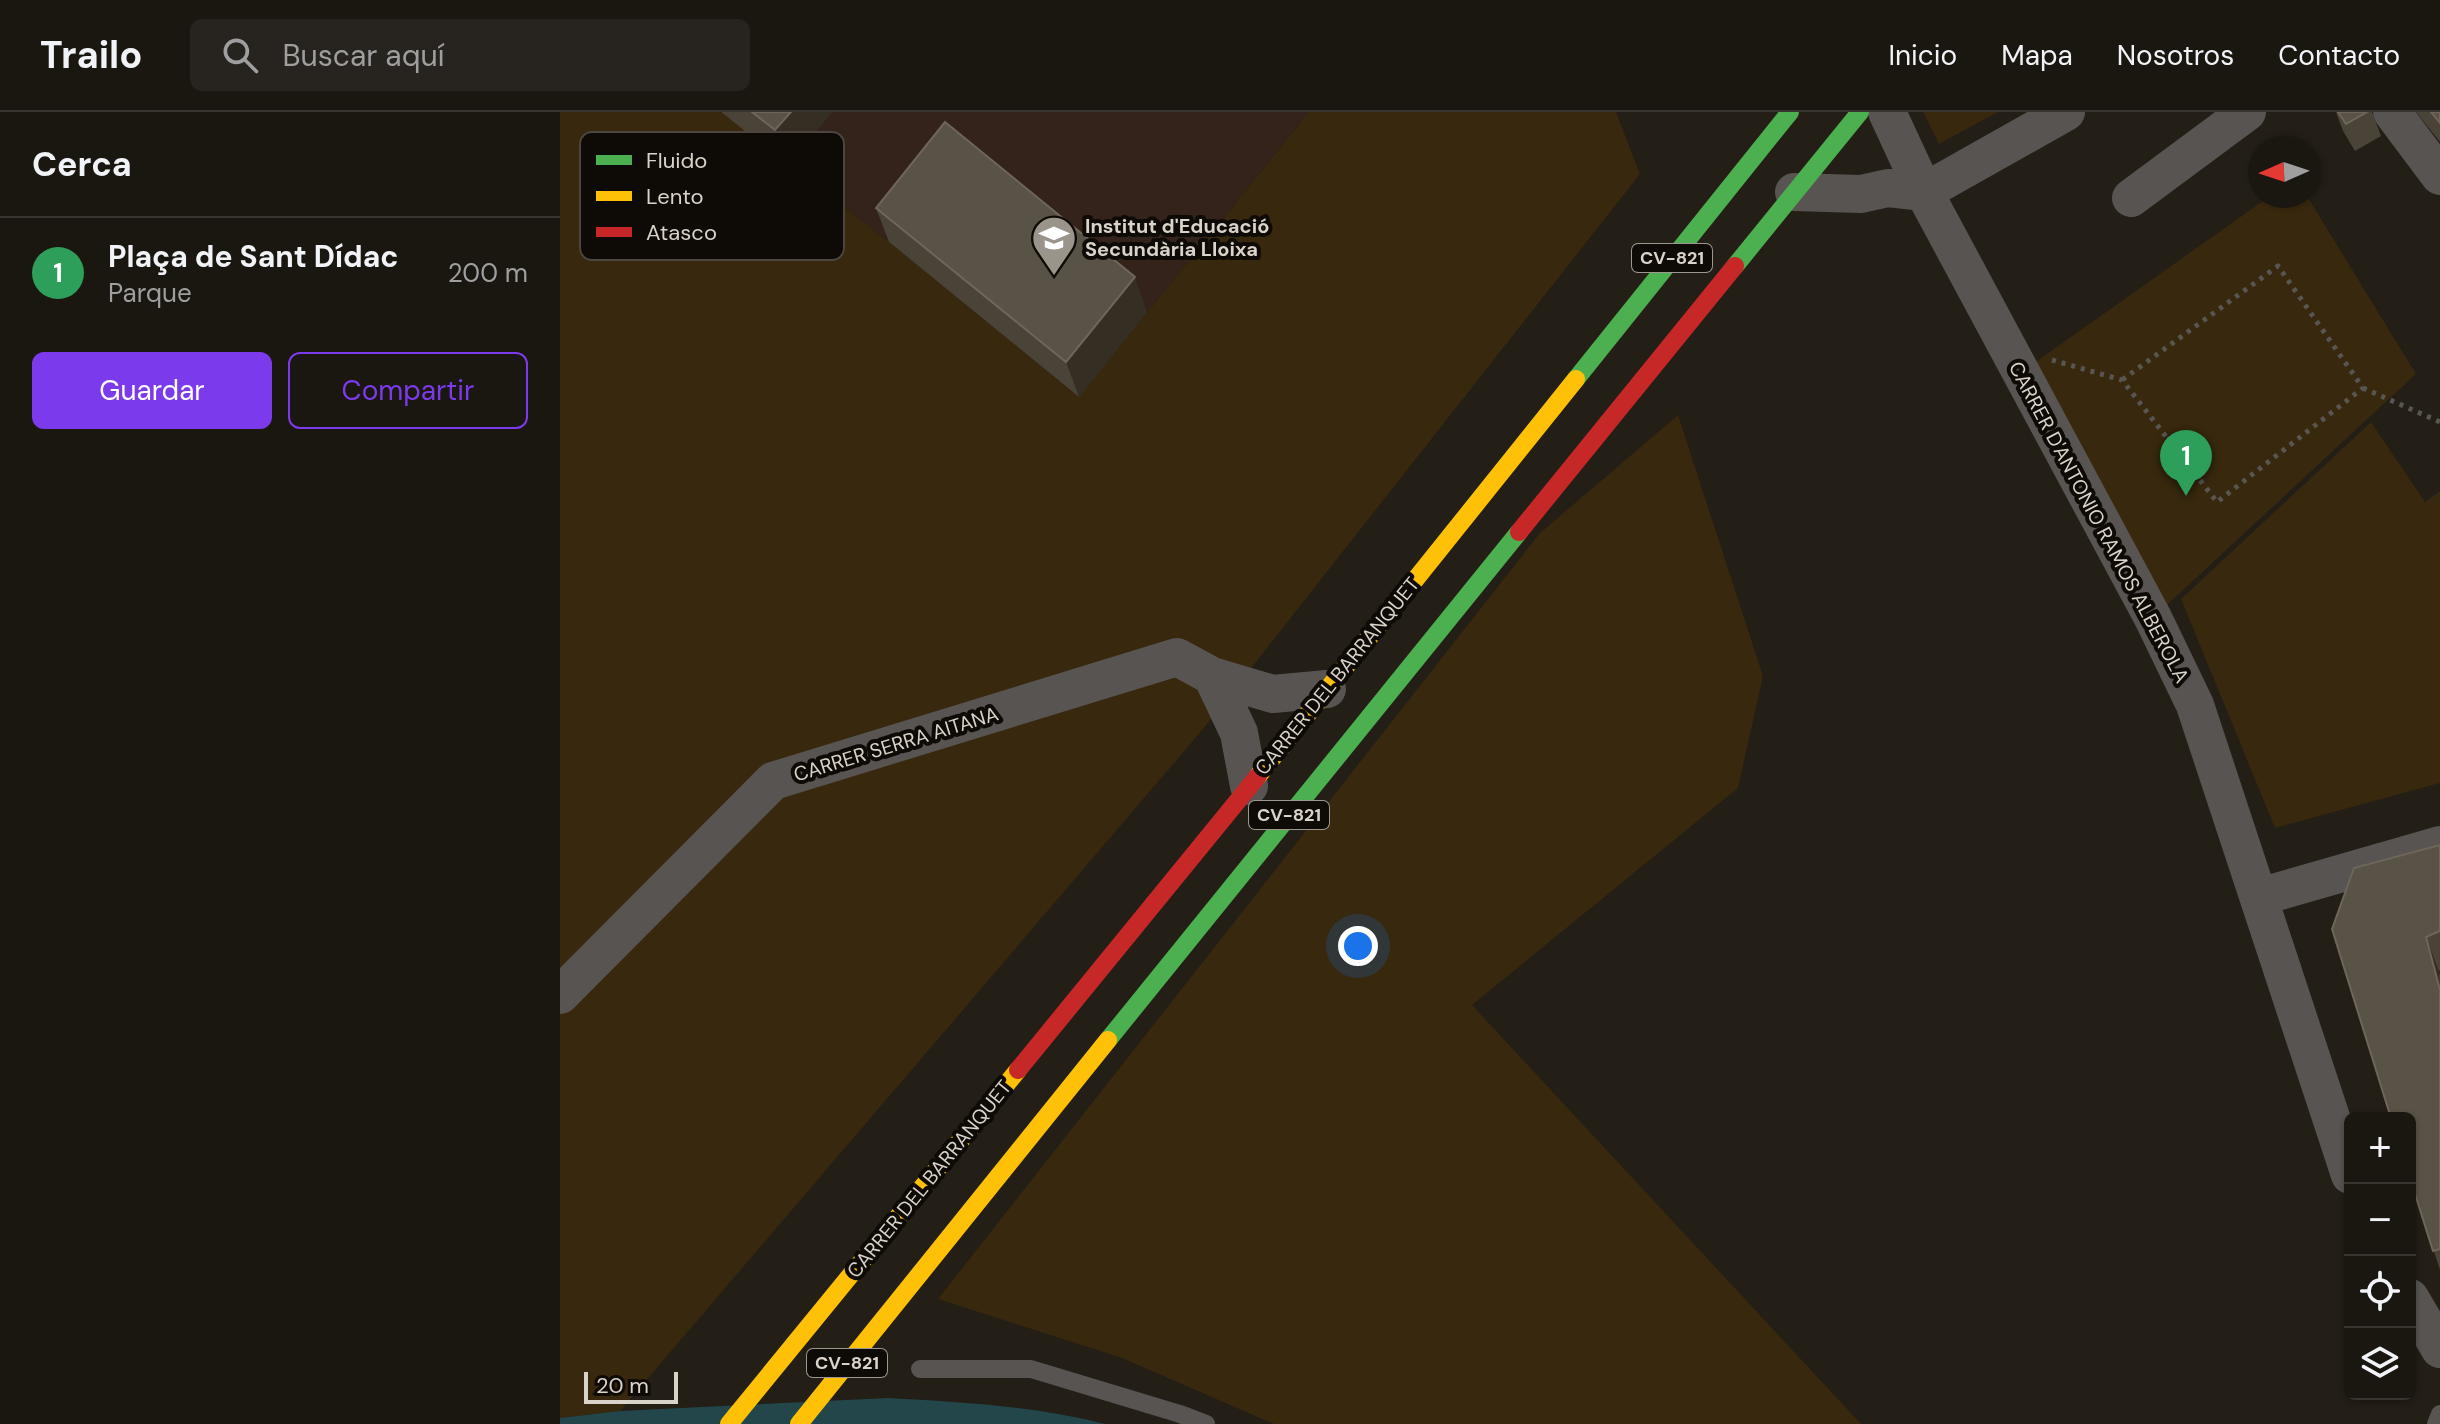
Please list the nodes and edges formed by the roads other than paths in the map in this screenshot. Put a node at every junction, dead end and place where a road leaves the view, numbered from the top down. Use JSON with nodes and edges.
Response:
{"nodes":[{"id":1,"x":1790,"y":112,"type":"edge"},
{"id":2,"x":1860,"y":112,"type":"edge"},
{"id":3,"x":1887,"y":112,"type":"edge"},
{"id":4,"x":2066,"y":112,"type":"edge"},
{"id":5,"x":2247,"y":112,"type":"edge"},
{"id":6,"x":2392,"y":112,"type":"edge"},
{"id":7,"x":2440,"y":176,"type":"edge"},
{"id":8,"x":1794,"y":192,"type":"junction"},
{"id":9,"x":1924,"y":192,"type":"junction"},
{"id":10,"x":2131,"y":198,"type":"dead end"},
{"id":11,"x":1212,"y":676,"type":"junction"},
{"id":12,"x":1327,"y":689,"type":"junction"},
{"id":13,"x":1249,"y":786,"type":"junction"},
{"id":14,"x":2440,"y":845,"type":"edge"},
{"id":15,"x":2259,"y":897,"type":"junction"},
{"id":16,"x":560,"y":995,"type":"edge"},
{"id":17,"x":2344,"y":1157,"type":"edge"},
{"id":18,"x":2416,"y":1308,"type":"edge"},
{"id":19,"x":2440,"y":1349,"type":"edge"},
{"id":20,"x":920,"y":1369,"type":"dead end"},
{"id":21,"x":2440,"y":1414,"type":"edge"},
{"id":22,"x":729,"y":1424,"type":"edge"},
{"id":23,"x":799,"y":1424,"type":"edge"},
{"id":24,"x":1206,"y":1424,"type":"edge"},
{"id":25,"x":2436,"y":1424,"type":"edge"}],
"edges":[{"from":1,"to":12,"type":"main road","name":"CARRER DEL BARRANQUET","number":"CV-821"},
{"from":2,"to":8,"type":"main road","number":"CV-821"},
{"from":3,"to":9,"type":"street","name":"CARRER D'ANTONIO RAMOS ALBEROLA"},
{"from":4,"to":9,"type":"street"},
{"from":5,"to":10,"type":"street"},
{"from":6,"to":7,"type":"street"},
{"from":8,"to":9,"type":"street"},
{"from":8,"to":23,"type":"main road","number":"CV-821"},
{"from":9,"to":15,"type":"street","name":"CARRER D'ANTONIO RAMOS ALBEROLA"},
{"from":11,"to":12,"type":"street","name":"CARRER SERRA AITANA"},
{"from":11,"to":13,"type":"street"},
{"from":11,"to":16,"type":"street","name":"CARRER SERRA AITANA"},
{"from":12,"to":13,"type":"main road","name":"CARRER DEL BARRANQUET","number":"CV-821"},
{"from":13,"to":22,"type":"main road","name":"CARRER DEL BARRANQUET","number":"CV-821"},
{"from":14,"to":15,"type":"street"},
{"from":15,"to":17,"type":"street","name":"CARRER D'ANTONIO RAMOS ALBEROLA"},
{"from":18,"to":19,"type":"street"},
{"from":20,"to":24,"type":"lane"},
{"from":21,"to":25,"type":"lane"}]}
